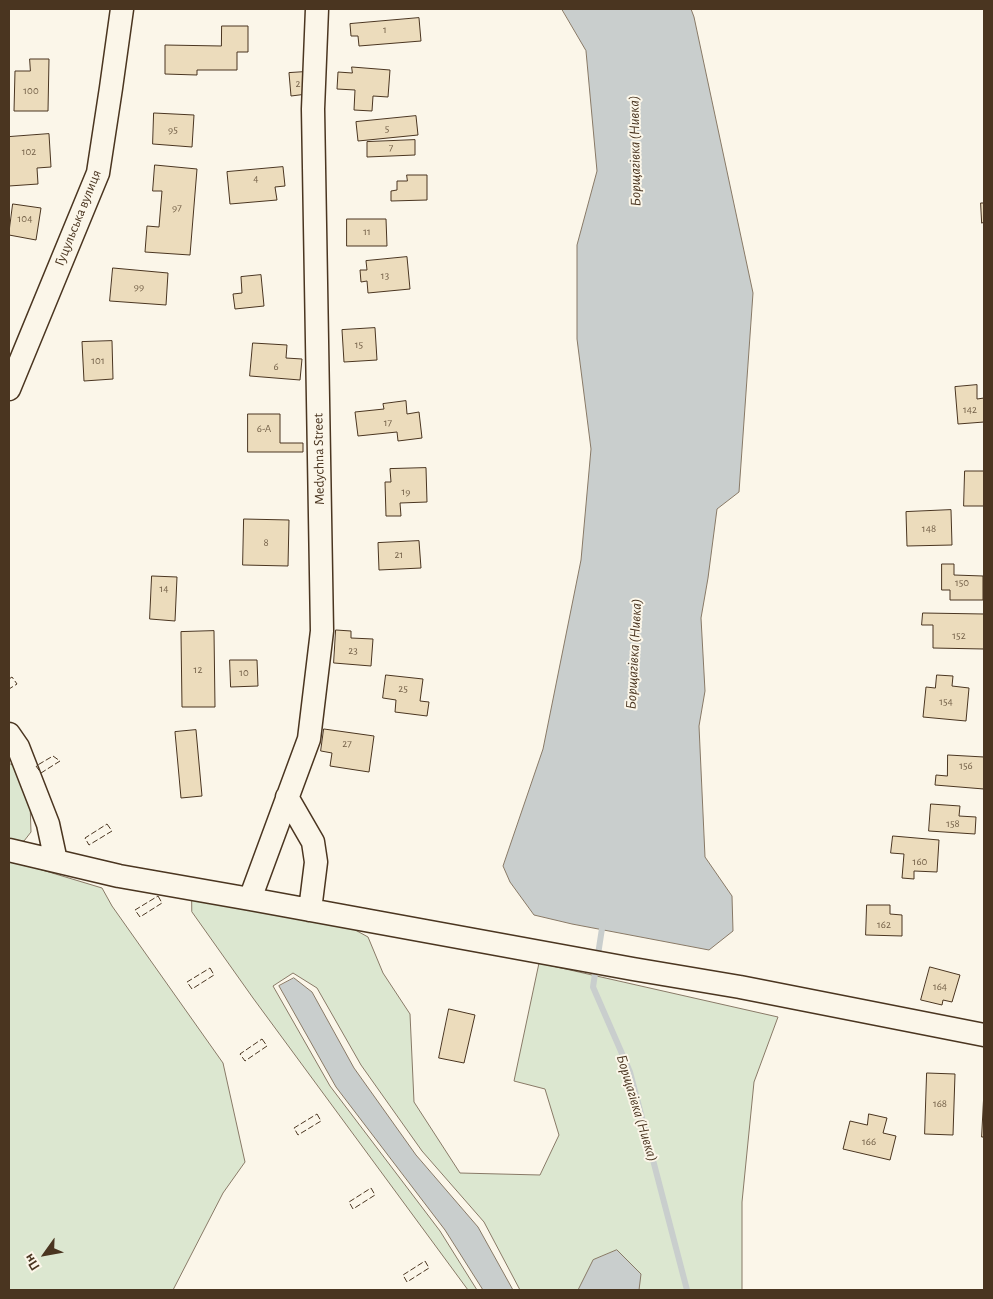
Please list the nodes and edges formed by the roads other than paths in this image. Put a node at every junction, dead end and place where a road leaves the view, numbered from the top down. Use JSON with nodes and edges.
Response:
{"nodes":[{"id":1,"x":122,"y":9,"type":"edge"},
{"id":2,"x":317,"y":9,"type":"edge"},
{"id":3,"x":9,"y":389,"type":"edge"},
{"id":4,"x":9,"y":734,"type":"edge"},
{"id":5,"x":287,"y":797,"type":"junction"},
{"id":6,"x":9,"y":850,"type":"edge"},
{"id":7,"x":56,"y":861,"type":"junction"},
{"id":8,"x":250,"y":899,"type":"junction"},
{"id":9,"x":310,"y":910,"type":"junction"},
{"id":10,"x":984,"y":1035,"type":"edge"}],
"edges":[{"from":1,"to":3,"type":"street","name":"Гуцульська вулиця"},
{"from":2,"to":5,"type":"street","name":"Medychna Street"},
{"from":4,"to":7,"type":"street"},
{"from":5,"to":8,"type":"street","name":"Medychna Street"},
{"from":5,"to":9,"type":"street"},
{"from":6,"to":7,"type":"street"},
{"from":7,"to":8,"type":"street"},
{"from":8,"to":9,"type":"street"},
{"from":9,"to":10,"type":"street"}]}
